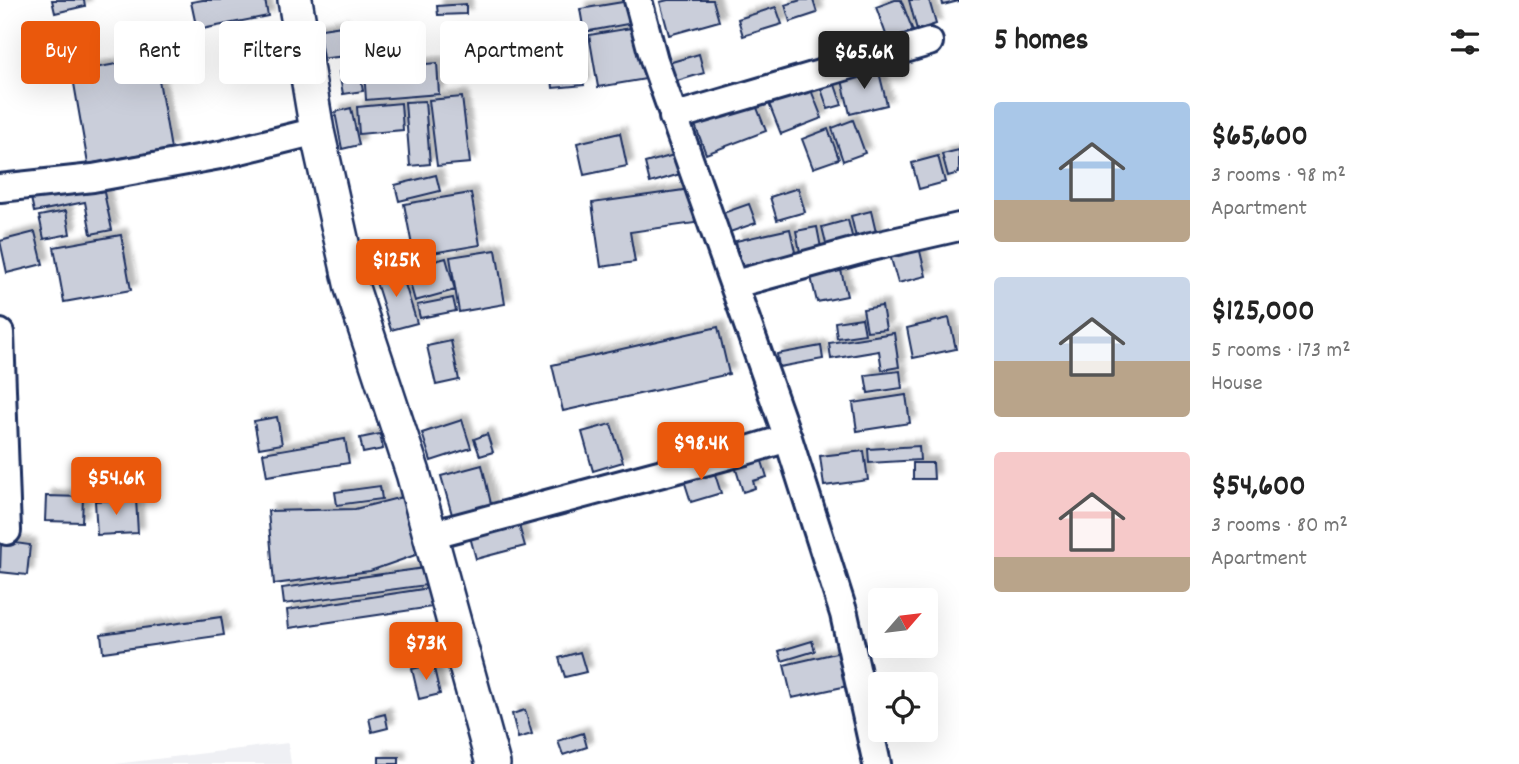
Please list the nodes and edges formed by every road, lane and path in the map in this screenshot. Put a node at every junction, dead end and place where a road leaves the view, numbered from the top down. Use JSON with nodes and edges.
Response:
{"nodes":[{"id":1,"x":295,"y":0,"type":"edge"},
{"id":2,"x":638,"y":0,"type":"edge"},
{"id":3,"x":929,"y":42,"type":"dead end"},
{"id":4,"x":673,"y":117,"type":"junction"},
{"id":5,"x":317,"y":131,"type":"junction"},
{"id":6,"x":0,"y":188,"type":"edge"},
{"id":7,"x":959,"y":228,"type":"edge"},
{"id":8,"x":735,"y":284,"type":"junction"},
{"id":9,"x":0,"y":333,"type":"edge"},
{"id":10,"x":788,"y":438,"type":"junction"},
{"id":11,"x":7,"y":531,"type":"dead end"},
{"id":12,"x":430,"y":535,"type":"junction"},
{"id":13,"x":493,"y":764,"type":"edge"},
{"id":14,"x":877,"y":764,"type":"edge"}],
"edges":[{"from":1,"to":5,"type":"street"},
{"from":2,"to":4,"type":"street"},
{"from":3,"to":4,"type":"street"},
{"from":4,"to":8,"type":"street"},
{"from":5,"to":6,"type":"street"},
{"from":5,"to":12,"type":"street"},
{"from":7,"to":8,"type":"street"},
{"from":8,"to":10,"type":"street"},
{"from":9,"to":11,"type":"street"},
{"from":10,"to":12,"type":"street"},
{"from":10,"to":14,"type":"street"},
{"from":12,"to":13,"type":"street"}]}
